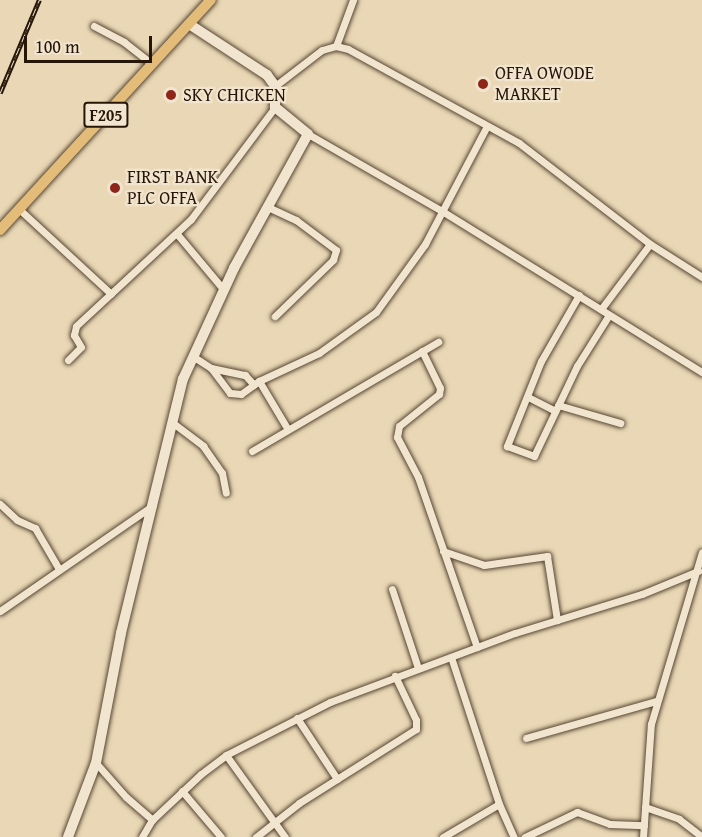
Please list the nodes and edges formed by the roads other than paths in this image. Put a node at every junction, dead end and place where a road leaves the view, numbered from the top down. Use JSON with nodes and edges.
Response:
{"nodes":[{"id":1,"x":211,"y":0,"type":"edge"},
{"id":2,"x":353,"y":0,"type":"edge"},
{"id":3,"x":189,"y":24,"type":"junction"},
{"id":4,"x":94,"y":26,"type":"dead end"},
{"id":5,"x":336,"y":46,"type":"junction"},
{"id":6,"x":152,"y":64,"type":"junction"},
{"id":7,"x":275,"y":86,"type":"junction"},
{"id":8,"x":275,"y":106,"type":"junction"},
{"id":9,"x":487,"y":126,"type":"junction"},
{"id":10,"x":308,"y":134,"type":"junction"},
{"id":11,"x":270,"y":208,"type":"junction"},
{"id":12,"x":19,"y":209,"type":"junction"},
{"id":13,"x":442,"y":211,"type":"junction"},
{"id":14,"x":0,"y":230,"type":"edge"},
{"id":15,"x":177,"y":234,"type":"junction"},
{"id":16,"x":650,"y":244,"type":"junction"},
{"id":17,"x":702,"y":277,"type":"edge"},
{"id":18,"x":224,"y":290,"type":"junction"},
{"id":19,"x":111,"y":294,"type":"junction"},
{"id":20,"x":579,"y":295,"type":"junction"},
{"id":21,"x":601,"y":309,"type":"junction"},
{"id":22,"x":609,"y":315,"type":"junction"},
{"id":23,"x":275,"y":316,"type":"dead end"},
{"id":24,"x":438,"y":342,"type":"dead end"},
{"id":25,"x":422,"y":351,"type":"junction"},
{"id":26,"x":194,"y":357,"type":"junction"},
{"id":27,"x":68,"y":360,"type":"dead end"},
{"id":28,"x":212,"y":368,"type":"junction"},
{"id":29,"x":702,"y":372,"type":"edge"},
{"id":30,"x":256,"y":383,"type":"junction"},
{"id":31,"x":528,"y":397,"type":"junction"},
{"id":32,"x":556,"y":408,"type":"junction"},
{"id":33,"x":173,"y":423,"type":"junction"},
{"id":34,"x":620,"y":423,"type":"dead end"},
{"id":35,"x":287,"y":428,"type":"junction"},
{"id":36,"x":252,"y":451,"type":"dead end"},
{"id":37,"x":226,"y":493,"type":"dead end"},
{"id":38,"x":0,"y":504,"type":"edge"},
{"id":39,"x":154,"y":504,"type":"junction"},
{"id":40,"x":442,"y":552,"type":"junction"},
{"id":41,"x":702,"y":552,"type":"edge"},
{"id":42,"x":59,"y":569,"type":"junction"},
{"id":43,"x":700,"y":573,"type":"edge"},
{"id":44,"x":392,"y":589,"type":"dead end"},
{"id":45,"x":0,"y":611,"type":"edge"},
{"id":46,"x":557,"y":620,"type":"junction"},
{"id":47,"x":477,"y":647,"type":"junction"},
{"id":48,"x":450,"y":657,"type":"junction"},
{"id":49,"x":418,"y":668,"type":"junction"},
{"id":50,"x":395,"y":676,"type":"junction"},
{"id":51,"x":656,"y":701,"type":"junction"},
{"id":52,"x":297,"y":718,"type":"junction"},
{"id":53,"x":526,"y":738,"type":"dead end"},
{"id":54,"x":226,"y":755,"type":"junction"},
{"id":55,"x":96,"y":763,"type":"junction"},
{"id":56,"x":336,"y":779,"type":"junction"},
{"id":57,"x":182,"y":791,"type":"junction"},
{"id":58,"x":499,"y":804,"type":"junction"},
{"id":59,"x":645,"y":807,"type":"junction"},
{"id":60,"x":152,"y":820,"type":"junction"},
{"id":61,"x":275,"y":822,"type":"junction"},
{"id":62,"x":644,"y":825,"type":"junction"},
{"id":63,"x":68,"y":837,"type":"edge"},
{"id":64,"x":142,"y":837,"type":"edge"},
{"id":65,"x":221,"y":837,"type":"edge"},
{"id":66,"x":256,"y":837,"type":"edge"},
{"id":67,"x":285,"y":837,"type":"edge"},
{"id":68,"x":443,"y":837,"type":"edge"},
{"id":69,"x":514,"y":837,"type":"edge"},
{"id":70,"x":525,"y":837,"type":"edge"},
{"id":71,"x":643,"y":837,"type":"edge"},
{"id":72,"x":702,"y":837,"type":"edge"}],
"edges":[{"from":1,"to":3,"type":"main road","number":"F205"},
{"from":2,"to":5,"type":"street"},
{"from":3,"to":6,"type":"main road","number":"F205"},
{"from":3,"to":7,"type":"street"},
{"from":4,"to":6,"type":"street"},
{"from":5,"to":7,"type":"street"},
{"from":5,"to":9,"type":"street"},
{"from":6,"to":12,"type":"main road","number":"F205"},
{"from":7,"to":8,"type":"street"},
{"from":8,"to":10,"type":"street"},
{"from":8,"to":15,"type":"street"},
{"from":9,"to":13,"type":"street"},
{"from":9,"to":16,"type":"street"},
{"from":10,"to":11,"type":"street"},
{"from":10,"to":13,"type":"street"},
{"from":11,"to":18,"type":"street"},
{"from":11,"to":23,"type":"street"},
{"from":12,"to":14,"type":"main road","number":"F205"},
{"from":12,"to":19,"type":"street"},
{"from":13,"to":20,"type":"street"},
{"from":13,"to":30,"type":"street"},
{"from":15,"to":18,"type":"street"},
{"from":15,"to":19,"type":"street"},
{"from":16,"to":17,"type":"street"},
{"from":16,"to":21,"type":"street"},
{"from":18,"to":26,"type":"street"},
{"from":19,"to":27,"type":"street"},
{"from":20,"to":21,"type":"street"},
{"from":20,"to":31,"type":"street"},
{"from":21,"to":22,"type":"street"},
{"from":22,"to":29,"type":"street"},
{"from":22,"to":32,"type":"street"},
{"from":24,"to":25,"type":"street"},
{"from":25,"to":35,"type":"street"},
{"from":25,"to":40,"type":"street"},
{"from":26,"to":28,"type":"street"},
{"from":26,"to":33,"type":"street"},
{"from":28,"to":30,"type":"street"},
{"from":28,"to":30,"type":"street"},
{"from":30,"to":35,"type":"street"},
{"from":31,"to":32,"type":"street"},
{"from":31,"to":32,"type":"street"},
{"from":32,"to":34,"type":"street"},
{"from":33,"to":37,"type":"street"},
{"from":33,"to":39,"type":"street"},
{"from":35,"to":36,"type":"street"},
{"from":38,"to":42,"type":"street"},
{"from":39,"to":42,"type":"street"},
{"from":39,"to":55,"type":"street"},
{"from":40,"to":46,"type":"street"},
{"from":40,"to":47,"type":"street"},
{"from":41,"to":43,"type":"street"},
{"from":42,"to":45,"type":"street"},
{"from":43,"to":46,"type":"street"},
{"from":43,"to":51,"type":"street"},
{"from":44,"to":49,"type":"street"},
{"from":46,"to":47,"type":"street"},
{"from":47,"to":48,"type":"street"},
{"from":48,"to":49,"type":"street"},
{"from":48,"to":58,"type":"street"},
{"from":49,"to":50,"type":"street"},
{"from":50,"to":52,"type":"street"},
{"from":50,"to":56,"type":"street"},
{"from":51,"to":53,"type":"street"},
{"from":51,"to":59,"type":"street"},
{"from":52,"to":54,"type":"street"},
{"from":52,"to":56,"type":"street"},
{"from":54,"to":57,"type":"street"},
{"from":54,"to":61,"type":"street"},
{"from":55,"to":60,"type":"street"},
{"from":55,"to":63,"type":"street"},
{"from":56,"to":61,"type":"street"},
{"from":57,"to":60,"type":"street"},
{"from":57,"to":65,"type":"street"},
{"from":58,"to":68,"type":"street"},
{"from":58,"to":69,"type":"street"},
{"from":59,"to":62,"type":"street"},
{"from":59,"to":72,"type":"street"},
{"from":60,"to":64,"type":"street"},
{"from":61,"to":66,"type":"street"},
{"from":61,"to":67,"type":"street"},
{"from":62,"to":70,"type":"street"},
{"from":62,"to":71,"type":"street"}]}
